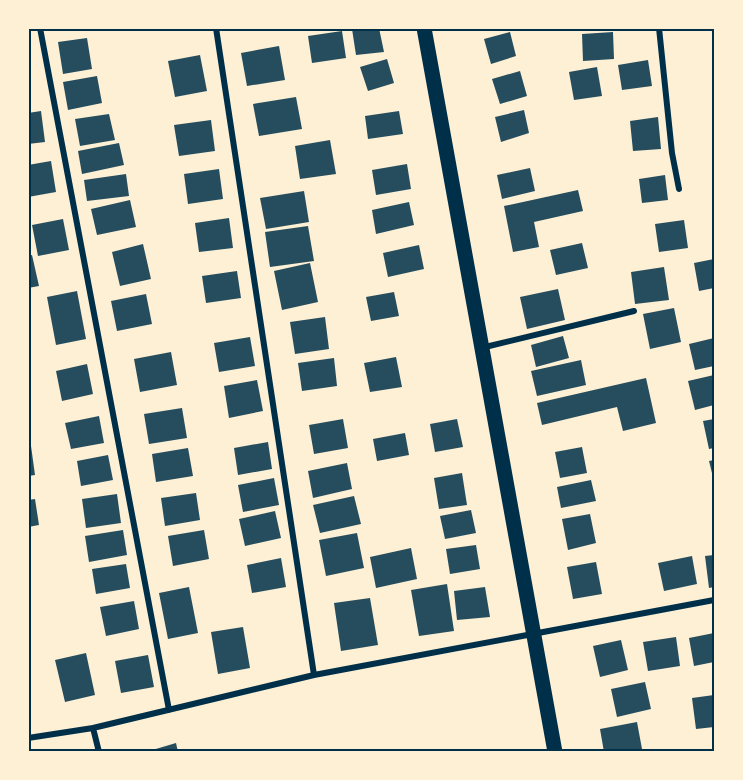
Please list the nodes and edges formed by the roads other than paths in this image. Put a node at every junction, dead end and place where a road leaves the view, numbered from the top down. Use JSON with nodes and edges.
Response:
{"nodes":[{"id":1,"x":40,"y":28,"type":"edge"},
{"id":2,"x":216,"y":28,"type":"edge"},
{"id":3,"x":424,"y":28,"type":"edge"},
{"id":4,"x":659,"y":28,"type":"edge"},
{"id":5,"x":679,"y":189,"type":"dead end"},
{"id":6,"x":634,"y":311,"type":"dead end"},
{"id":7,"x":481,"y":348,"type":"junction"},
{"id":8,"x":714,"y":600,"type":"edge"},
{"id":9,"x":532,"y":633,"type":"junction"},
{"id":10,"x":314,"y":675,"type":"junction"},
{"id":11,"x":169,"y":710,"type":"junction"},
{"id":12,"x":93,"y":728,"type":"junction"},
{"id":13,"x":28,"y":738,"type":"edge"},
{"id":14,"x":99,"y":752,"type":"edge"},
{"id":15,"x":555,"y":752,"type":"edge"}],
"edges":[{"from":1,"to":11,"type":"street"},
{"from":2,"to":10,"type":"street"},
{"from":3,"to":7,"type":"main road"},
{"from":4,"to":5,"type":"street"},
{"from":6,"to":7,"type":"street"},
{"from":7,"to":9,"type":"main road"},
{"from":8,"to":9,"type":"street"},
{"from":9,"to":10,"type":"street"},
{"from":9,"to":15,"type":"main road"},
{"from":10,"to":11,"type":"street"},
{"from":11,"to":12,"type":"street"},
{"from":12,"to":13,"type":"street"},
{"from":12,"to":14,"type":"street"}]}
